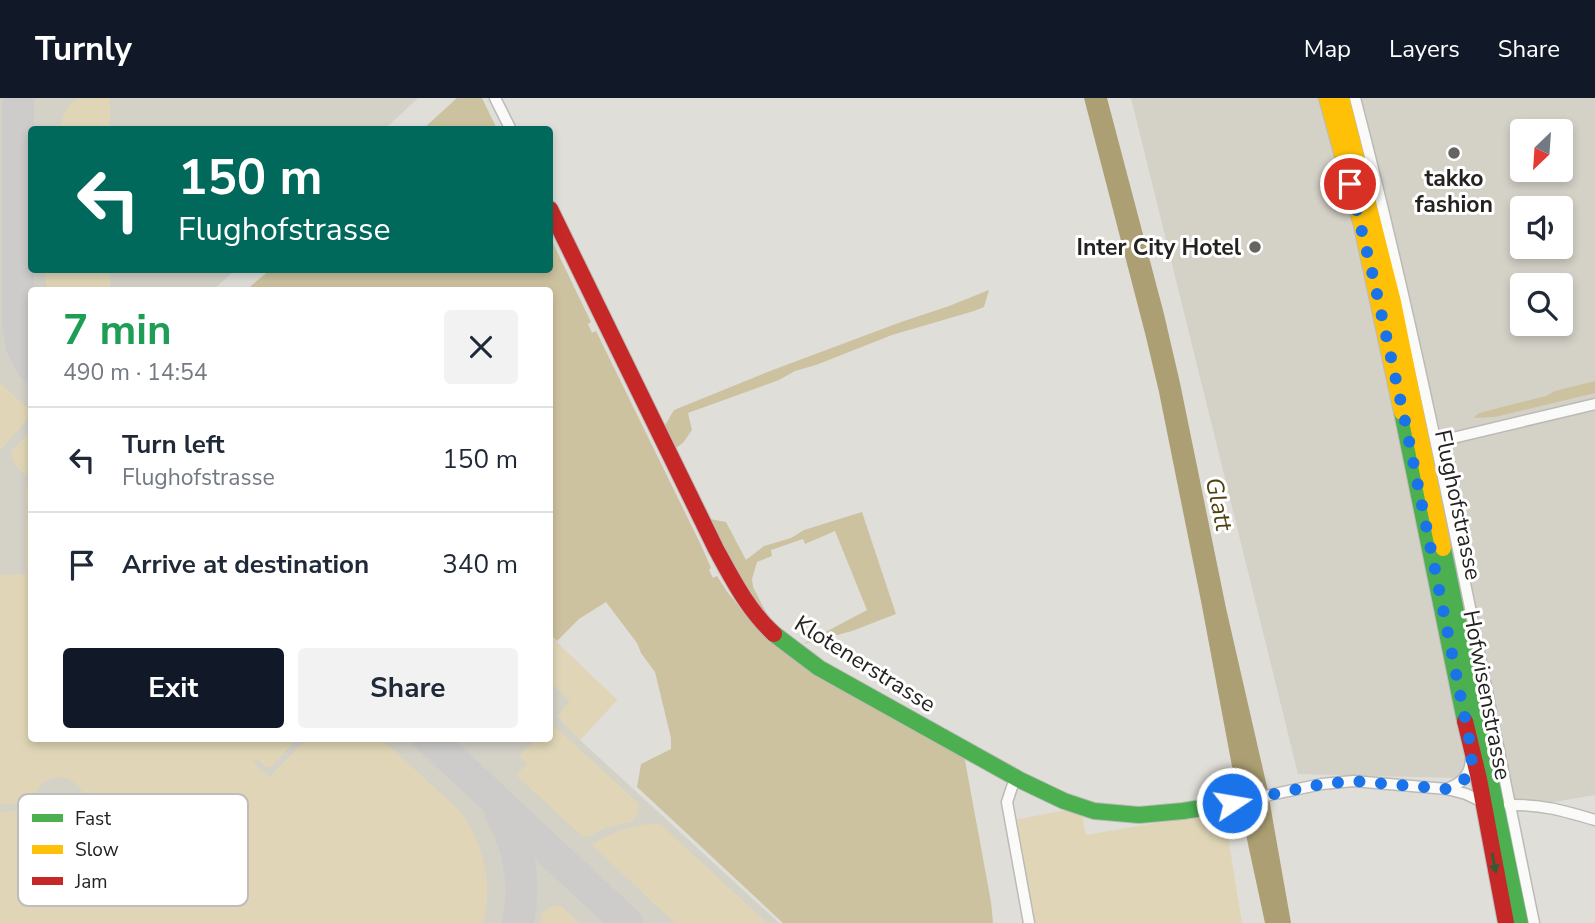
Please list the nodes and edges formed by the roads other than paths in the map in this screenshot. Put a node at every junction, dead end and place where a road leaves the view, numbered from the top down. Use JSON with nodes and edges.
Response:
{"nodes":[{"id":1,"x":495,"y":98,"type":"edge"},
{"id":2,"x":1327,"y":98,"type":"edge"},
{"id":3,"x":1340,"y":98,"type":"edge"},
{"id":4,"x":1355,"y":98,"type":"edge"},
{"id":5,"x":509,"y":126,"type":"edge"},
{"id":6,"x":553,"y":215,"type":"edge"},
{"id":7,"x":1595,"y":404,"type":"edge"},
{"id":8,"x":1436,"y":442,"type":"junction"},
{"id":9,"x":1472,"y":753,"type":"junction"},
{"id":10,"x":1017,"y":778,"type":"junction"},
{"id":11,"x":1447,"y":789,"type":"junction"},
{"id":12,"x":1483,"y":802,"type":"junction"},
{"id":13,"x":1229,"y":803,"type":"joint"},
{"id":14,"x":1509,"y":805,"type":"junction"},
{"id":15,"x":1595,"y":820,"type":"edge"},
{"id":16,"x":1029,"y":923,"type":"edge"},
{"id":17,"x":1506,"y":923,"type":"edge"},
{"id":18,"x":1520,"y":923,"type":"edge"},
{"id":19,"x":1534,"y":923,"type":"edge"}],
"edges":[{"from":1,"to":5,"type":"street"},
{"from":2,"to":9,"type":"main road","name":"Flughofstrasse"},
{"from":3,"to":18,"type":"main road","name":"Flughofstrasse"},
{"from":4,"to":8,"type":"street","name":"Hofwisenstrasse"},
{"from":6,"to":10,"type":"main road","name":"Klotenerstrasse"},
{"from":7,"to":8,"type":"street"},
{"from":8,"to":14,"type":"street","name":"Hofwisenstrasse"},
{"from":9,"to":11,"type":"street"},
{"from":9,"to":12,"type":"main road","name":"Flughofstrasse"},
{"from":10,"to":13,"type":"main road","name":"Klotenerstrasse"},
{"from":10,"to":16,"type":"street"},
{"from":11,"to":12,"type":"street","name":"Klotenerstrasse"},
{"from":11,"to":13,"type":"street","name":"Klotenerstrasse"},
{"from":12,"to":17,"type":"main road","name":"Flughofstrasse","one_way":true},
{"from":14,"to":15,"type":"street"},
{"from":14,"to":19,"type":"street","name":"Hofwisenstrasse"}]}
